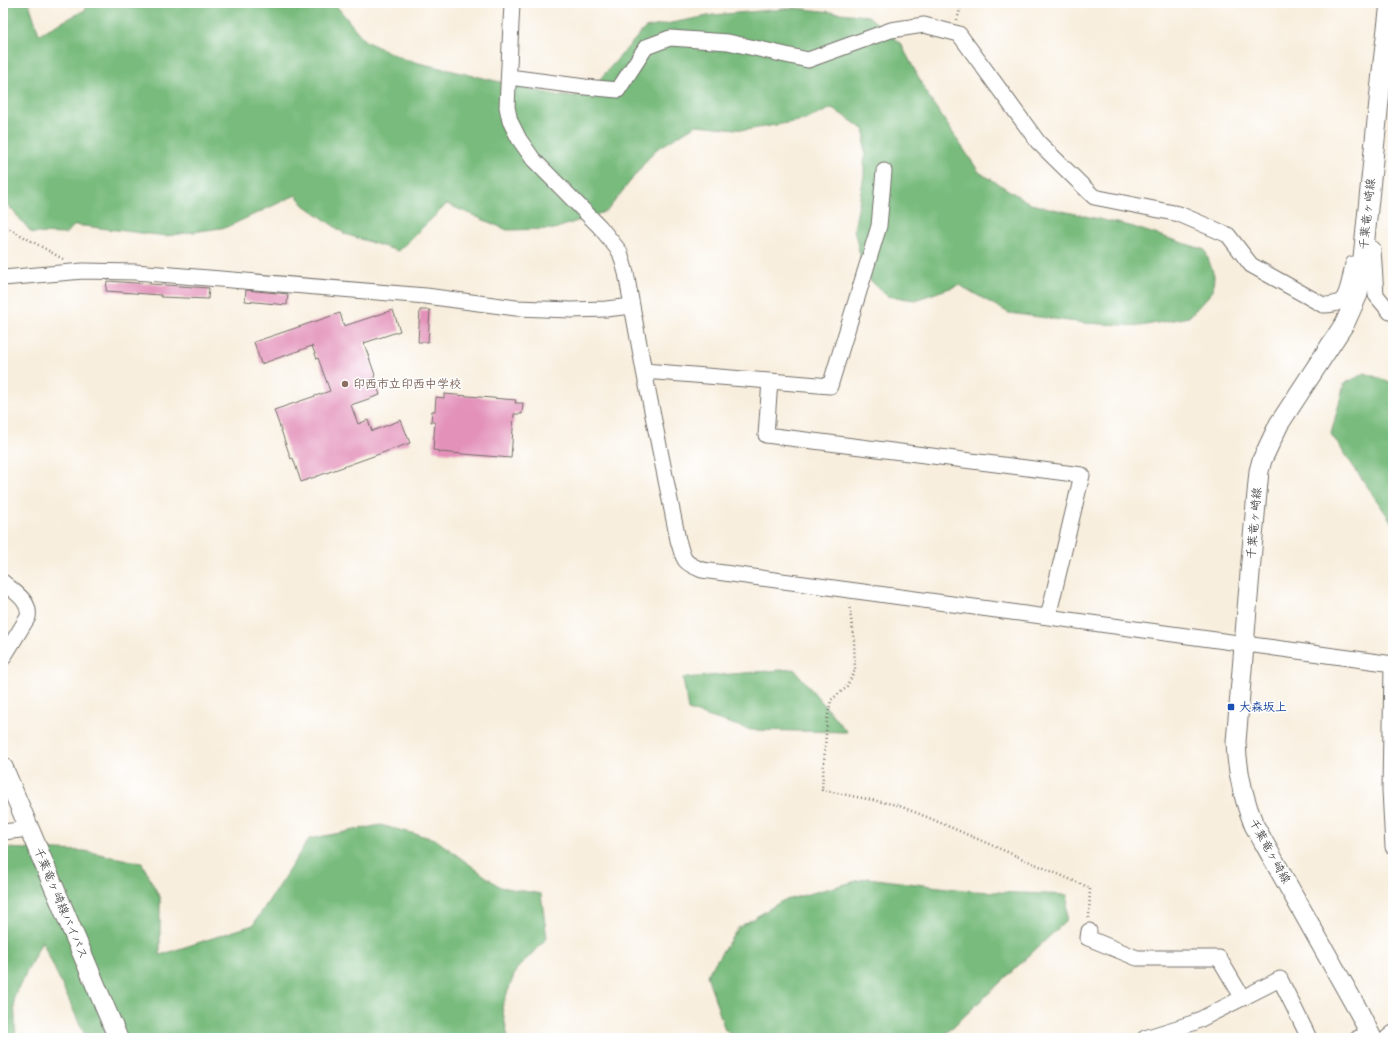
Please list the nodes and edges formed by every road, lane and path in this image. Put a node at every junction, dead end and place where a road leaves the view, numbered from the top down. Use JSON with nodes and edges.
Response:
{"nodes":[{"id":1,"x":512,"y":3,"type":"edge"},
{"id":2,"x":962,"y":3,"type":"edge"},
{"id":3,"x":1390,"y":3,"type":"edge"},
{"id":4,"x":954,"y":32,"type":"junction"},
{"id":5,"x":508,"y":77,"type":"junction"},
{"id":6,"x":884,"y":171,"type":"dead end"},
{"id":7,"x":3,"y":224,"type":"edge"},
{"id":8,"x":1362,"y":261,"type":"junction"},
{"id":9,"x":83,"y":271,"type":"junction"},
{"id":10,"x":3,"y":278,"type":"edge"},
{"id":11,"x":632,"y":306,"type":"junction"},
{"id":12,"x":1393,"y":313,"type":"edge"},
{"id":13,"x":644,"y":371,"type":"junction"},
{"id":14,"x":770,"y":381,"type":"junction"},
{"id":15,"x":3,"y":582,"type":"edge"},
{"id":16,"x":846,"y":589,"type":"junction"},
{"id":17,"x":1048,"y":617,"type":"junction"},
{"id":18,"x":1244,"y":644,"type":"junction"},
{"id":19,"x":3,"y":658,"type":"edge"},
{"id":20,"x":1392,"y":664,"type":"edge"},
{"id":21,"x":3,"y":767,"type":"edge"},
{"id":22,"x":29,"y":829,"type":"junction"},
{"id":23,"x":3,"y":832,"type":"edge"},
{"id":24,"x":1393,"y":847,"type":"edge"},
{"id":25,"x":1089,"y":931,"type":"joint"},
{"id":26,"x":1242,"y":997,"type":"junction"},
{"id":27,"x":1393,"y":1033,"type":"edge"},
{"id":28,"x":1372,"y":1037,"type":"edge"},
{"id":29,"x":118,"y":1038,"type":"edge"},
{"id":30,"x":1145,"y":1038,"type":"edge"},
{"id":31,"x":1309,"y":1038,"type":"edge"}],
"edges":[{"from":1,"to":5,"type":"street"},
{"from":2,"to":4,"type":"path"},
{"from":3,"to":8,"type":"main road","name":"千葉竜ヶ崎線"},
{"from":4,"to":5,"type":"street"},
{"from":4,"to":8,"type":"street"},
{"from":5,"to":11,"type":"street"},
{"from":6,"to":14,"type":"street"},
{"from":7,"to":9,"type":"path"},
{"from":8,"to":12,"type":"street"},
{"from":8,"to":18,"type":"main road","name":"千葉竜ヶ崎線"},
{"from":9,"to":10,"type":"street"},
{"from":9,"to":11,"type":"street"},
{"from":11,"to":13,"type":"street"},
{"from":13,"to":14,"type":"street"},
{"from":13,"to":16,"type":"street"},
{"from":14,"to":17,"type":"street"},
{"from":15,"to":19,"type":"street"},
{"from":16,"to":17,"type":"street"},
{"from":16,"to":25,"type":"path"},
{"from":17,"to":18,"type":"street"},
{"from":18,"to":20,"type":"street"},
{"from":18,"to":28,"type":"main road","name":"千葉竜ヶ崎線"},
{"from":20,"to":24,"type":"street"},
{"from":21,"to":22,"type":"main road","name":"千葉竜ヶ崎線バイパス"},
{"from":22,"to":23,"type":"street"},
{"from":22,"to":29,"type":"main road","name":"千葉竜ヶ崎線バイパス"},
{"from":25,"to":26,"type":"street"},
{"from":26,"to":30,"type":"street"},
{"from":26,"to":31,"type":"street"},
{"from":27,"to":28,"type":"street"}]}
